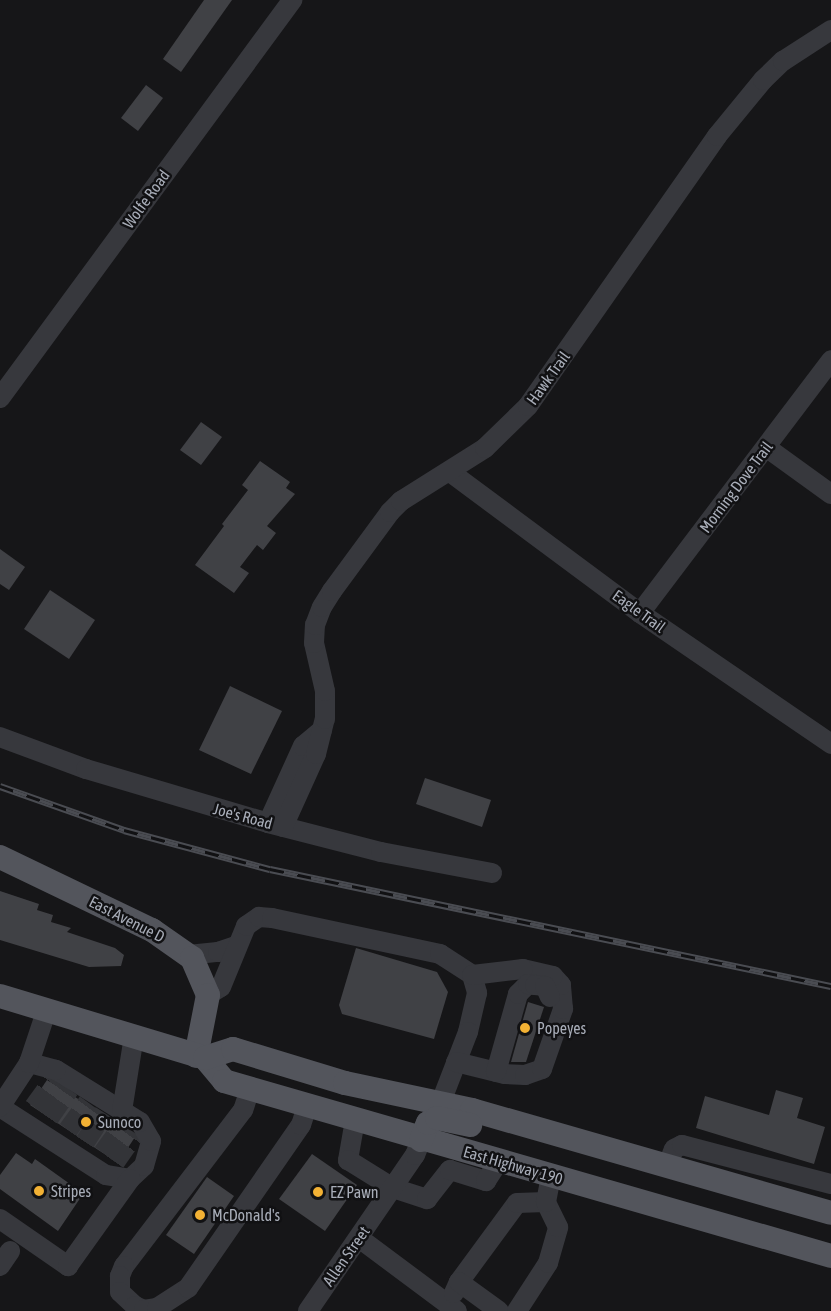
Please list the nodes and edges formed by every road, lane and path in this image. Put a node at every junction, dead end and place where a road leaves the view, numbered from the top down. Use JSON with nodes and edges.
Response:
{"nodes":[{"id":1,"x":292,"y":0,"type":"edge"},
{"id":2,"x":831,"y":30,"type":"edge"},
{"id":3,"x":831,"y":360,"type":"edge"},
{"id":4,"x":0,"y":398,"type":"edge"},
{"id":5,"x":766,"y":447,"type":"junction"},
{"id":6,"x":450,"y":472,"type":"junction"},
{"id":7,"x":831,"y":494,"type":"edge"},
{"id":8,"x":640,"y":614,"type":"junction"},
{"id":9,"x":0,"y":736,"type":"edge"},
{"id":10,"x":831,"y":744,"type":"edge"},
{"id":11,"x":276,"y":825,"type":"junction"},
{"id":12,"x":0,"y":857,"type":"edge"},
{"id":13,"x":492,"y":873,"type":"dead end"},
{"id":14,"x":236,"y":946,"type":"junction"},
{"id":15,"x":188,"y":955,"type":"junction"},
{"id":16,"x":472,"y":975,"type":"junction"},
{"id":17,"x":208,"y":994,"type":"junction"},
{"id":18,"x":0,"y":996,"type":"edge"},
{"id":19,"x":47,"y":1009,"type":"junction"},
{"id":20,"x":134,"y":1036,"type":"junction"},
{"id":21,"x":200,"y":1057,"type":"junction"},
{"id":22,"x":456,"y":1062,"type":"junction"},
{"id":23,"x":28,"y":1063,"type":"junction"},
{"id":24,"x":496,"y":1072,"type":"junction"},
{"id":25,"x":525,"y":1075,"type":"junction"},
{"id":26,"x":250,"y":1089,"type":"junction"},
{"id":27,"x":441,"y":1102,"type":"junction"},
{"id":28,"x":307,"y":1106,"type":"junction"},
{"id":29,"x":0,"y":1107,"type":"edge"},
{"id":30,"x":116,"y":1113,"type":"junction"},
{"id":31,"x":355,"y":1120,"type":"junction"},
{"id":32,"x":422,"y":1140,"type":"junction"},
{"id":33,"x":617,"y":1152,"type":"junction"},
{"id":34,"x":499,"y":1161,"type":"junction"},
{"id":35,"x":667,"y":1167,"type":"junction"},
{"id":36,"x":778,"y":1170,"type":"junction"},
{"id":37,"x":551,"y":1176,"type":"junction"},
{"id":38,"x":130,"y":1179,"type":"junction"},
{"id":39,"x":830,"y":1184,"type":"edge"},
{"id":40,"x":393,"y":1188,"type":"junction"},
{"id":41,"x":771,"y":1196,"type":"junction"},
{"id":42,"x":546,"y":1202,"type":"junction"},
{"id":43,"x":826,"y":1212,"type":"edge"},
{"id":44,"x":0,"y":1219,"type":"edge"},
{"id":45,"x":359,"y":1238,"type":"junction"},
{"id":46,"x":831,"y":1256,"type":"edge"},
{"id":47,"x":459,"y":1282,"type":"junction"},
{"id":48,"x":450,"y":1309,"type":"edge"},
{"id":49,"x":308,"y":1311,"type":"edge"},
{"id":50,"x":499,"y":1311,"type":"edge"},
{"id":51,"x":517,"y":1311,"type":"edge"}],
"edges":[{"from":1,"to":4,"type":"street","name":"Wolfe Road"},
{"from":2,"to":6,"type":"street","name":"Hawk Trail"},
{"from":3,"to":5,"type":"street","name":"Morning Dove Trail"},
{"from":5,"to":7,"type":"street"},
{"from":5,"to":8,"type":"street","name":"Morning Dove Trail"},
{"from":6,"to":8,"type":"street","name":"Eagle Trail"},
{"from":6,"to":11,"type":"street","name":"Hawk Trail"},
{"from":8,"to":10,"type":"street","name":"Eagle Trail"},
{"from":9,"to":11,"type":"street","name":"Joe's Road"},
{"from":11,"to":13,"type":"street","name":"Joe's Road"},
{"from":12,"to":15,"type":"main road","name":"East Avenue D"},
{"from":14,"to":15,"type":"street"},
{"from":14,"to":16,"type":"street"},
{"from":14,"to":17,"type":"street"},
{"from":15,"to":17,"type":"main road","name":"East Avenue D"},
{"from":16,"to":22,"type":"street"},
{"from":16,"to":25,"type":"street"},
{"from":17,"to":21,"type":"main road"},
{"from":18,"to":19,"type":"main road"},
{"from":19,"to":20,"type":"main road"},
{"from":19,"to":23,"type":"street"},
{"from":20,"to":21,"type":"main road"},
{"from":20,"to":30,"type":"street"},
{"from":21,"to":26,"type":"main road","name":"East Highway 190"},
{"from":21,"to":27,"type":"main road"},
{"from":22,"to":24,"type":"street"},
{"from":22,"to":27,"type":"street"},
{"from":23,"to":29,"type":"street"},
{"from":23,"to":30,"type":"street"},
{"from":24,"to":25,"type":"street"},
{"from":24,"to":25,"type":"street"},
{"from":26,"to":28,"type":"main road","name":"East Highway 190"},
{"from":26,"to":28,"type":"street"},
{"from":27,"to":33,"type":"main road"},
{"from":28,"to":31,"type":"main road","name":"East Highway 190"},
{"from":29,"to":38,"type":"street"},
{"from":30,"to":38,"type":"street"},
{"from":31,"to":32,"type":"main road","name":"East Highway 190"},
{"from":31,"to":40,"type":"street"},
{"from":32,"to":33,"type":"main road"},
{"from":32,"to":34,"type":"main road","name":"East Highway 190"},
{"from":32,"to":40,"type":"street","name":"Allen Street"},
{"from":33,"to":35,"type":"main road"},
{"from":34,"to":37,"type":"main road","name":"East Highway 190"},
{"from":34,"to":40,"type":"street"},
{"from":35,"to":36,"type":"street"},
{"from":35,"to":41,"type":"main road"},
{"from":36,"to":39,"type":"street"},
{"from":36,"to":41,"type":"street"},
{"from":37,"to":42,"type":"street"},
{"from":37,"to":46,"type":"main road","name":"East Highway 190"},
{"from":38,"to":44,"type":"street"},
{"from":39,"to":43,"type":"street"},
{"from":40,"to":45,"type":"street","name":"Allen Street"},
{"from":41,"to":43,"type":"main road"},
{"from":42,"to":47,"type":"street"},
{"from":42,"to":51,"type":"street"},
{"from":45,"to":48,"type":"street"},
{"from":45,"to":49,"type":"street","name":"Allen Street"},
{"from":47,"to":48,"type":"street"},
{"from":47,"to":50,"type":"street"}]}
